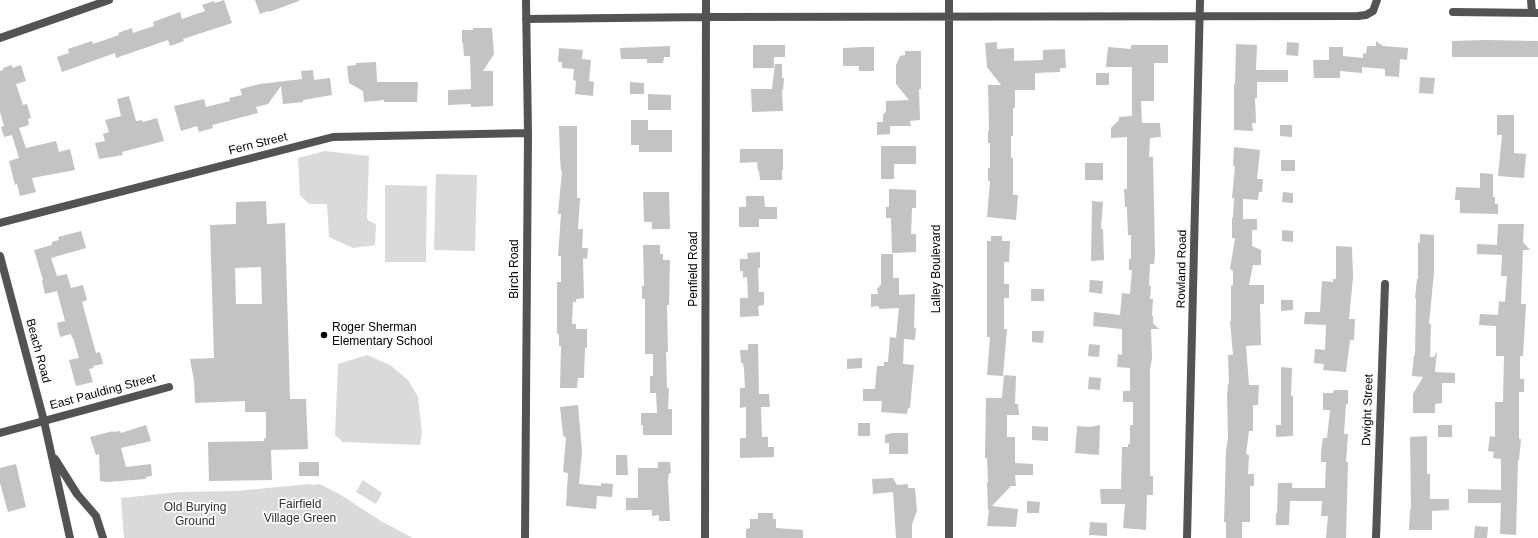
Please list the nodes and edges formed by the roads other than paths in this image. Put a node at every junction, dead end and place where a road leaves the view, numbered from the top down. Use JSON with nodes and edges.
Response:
{"nodes":[{"id":1,"x":110,"y":0,"type":"edge"},
{"id":2,"x":526,"y":0,"type":"edge"},
{"id":3,"x":706,"y":0,"type":"edge"},
{"id":4,"x":950,"y":0,"type":"edge"},
{"id":5,"x":1200,"y":0,"type":"edge"},
{"id":6,"x":1377,"y":0,"type":"edge"},
{"id":7,"x":1532,"y":0,"type":"edge"},
{"id":8,"x":1453,"y":12,"type":"dead end"},
{"id":9,"x":1535,"y":13,"type":"edge"},
{"id":10,"x":1200,"y":16,"type":"junction"},
{"id":11,"x":706,"y":17,"type":"junction"},
{"id":12,"x":950,"y":17,"type":"junction"},
{"id":13,"x":526,"y":19,"type":"junction"},
{"id":14,"x":0,"y":38,"type":"edge"},
{"id":15,"x":528,"y":132,"type":"junction"},
{"id":16,"x":0,"y":223,"type":"edge"},
{"id":17,"x":0,"y":256,"type":"edge"},
{"id":18,"x":1385,"y":284,"type":"dead end"},
{"id":19,"x":169,"y":387,"type":"dead end"},
{"id":20,"x":44,"y":421,"type":"junction"},
{"id":21,"x":0,"y":433,"type":"edge"},
{"id":22,"x":51,"y":454,"type":"junction"},
{"id":23,"x":70,"y":538,"type":"edge"},
{"id":24,"x":104,"y":538,"type":"edge"},
{"id":25,"x":525,"y":538,"type":"edge"},
{"id":26,"x":706,"y":538,"type":"edge"},
{"id":27,"x":949,"y":538,"type":"edge"},
{"id":28,"x":1187,"y":538,"type":"edge"},
{"id":29,"x":1376,"y":538,"type":"edge"}],
"edges":[{"from":1,"to":14,"type":"street"},
{"from":2,"to":13,"type":"street","name":"Birch Road"},
{"from":3,"to":11,"type":"street","name":"Penfield Road"},
{"from":4,"to":12,"type":"street","name":"Lalley Boulevard"},
{"from":5,"to":10,"type":"street","name":"Rowland Road"},
{"from":6,"to":10,"type":"street"},
{"from":7,"to":9,"type":"street"},
{"from":8,"to":9,"type":"street"},
{"from":10,"to":12,"type":"street"},
{"from":10,"to":28,"type":"street","name":"Rowland Road"},
{"from":11,"to":12,"type":"street"},
{"from":11,"to":13,"type":"street"},
{"from":11,"to":26,"type":"street","name":"Penfield Road"},
{"from":12,"to":27,"type":"street","name":"Lalley Boulevard"},
{"from":13,"to":15,"type":"street","name":"Birch Road"},
{"from":15,"to":16,"type":"street","name":"Fern Street"},
{"from":15,"to":25,"type":"street","name":"Birch Road"},
{"from":17,"to":20,"type":"street","name":"Beach Road"},
{"from":18,"to":29,"type":"street","name":"Dwight Street"},
{"from":19,"to":20,"type":"street","name":"East Paulding Street"},
{"from":20,"to":21,"type":"street","name":"East Paulding Street"},
{"from":20,"to":22,"type":"street","name":"Beach Road"},
{"from":22,"to":23,"type":"street","name":"Beach Road"},
{"from":22,"to":24,"type":"street","name":"Beach Road"}]}
